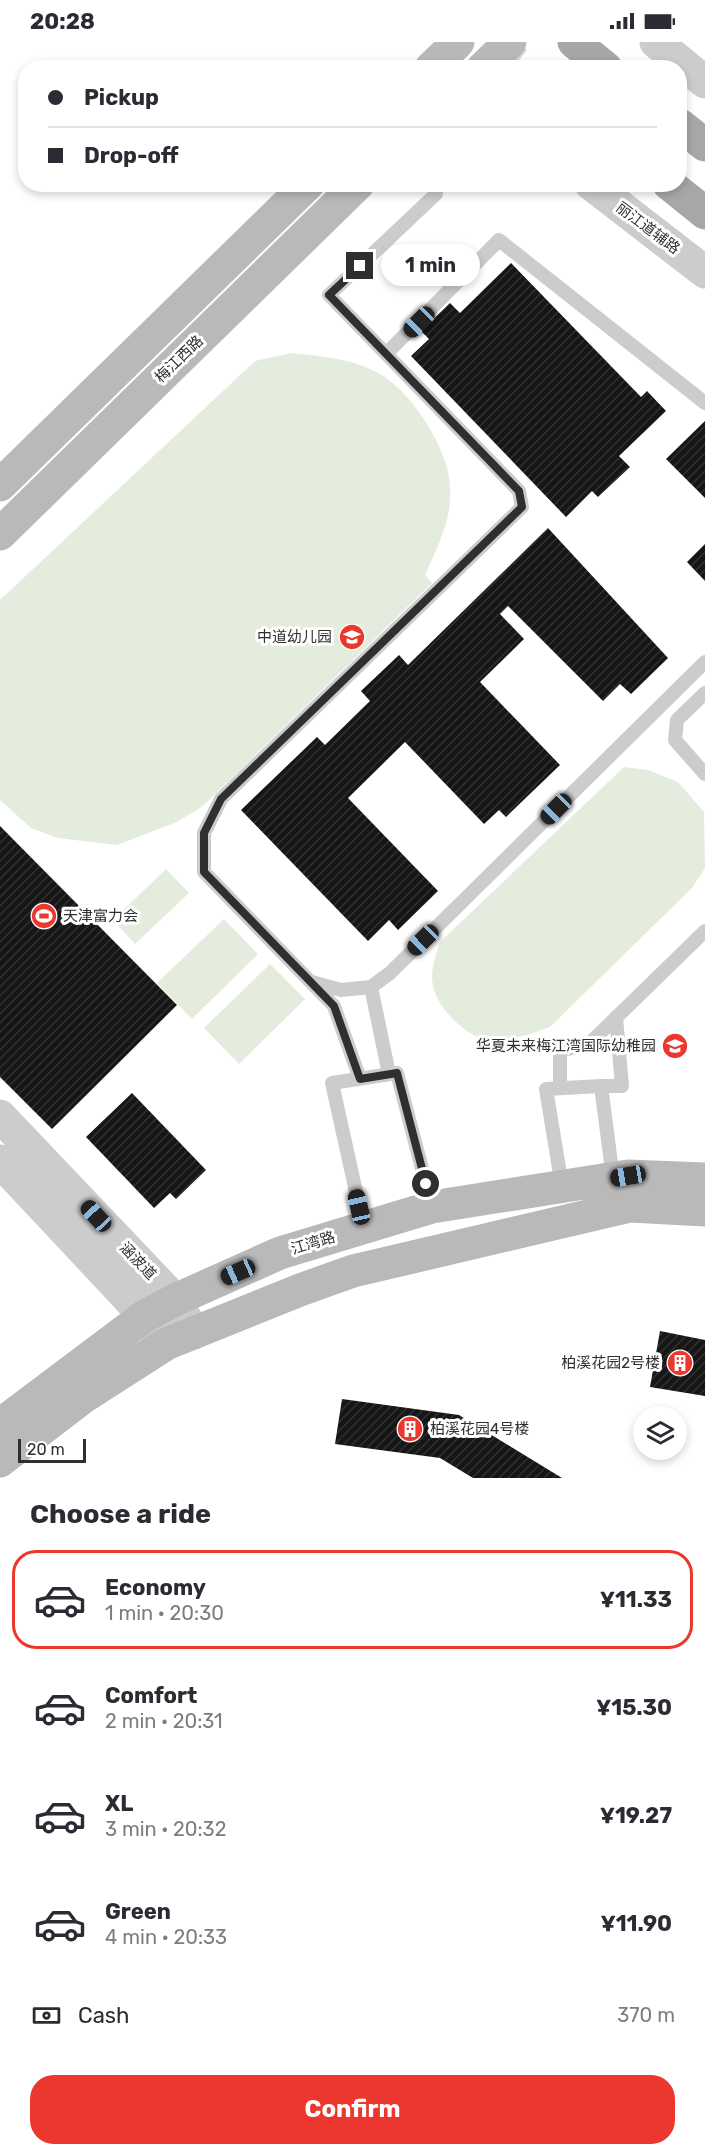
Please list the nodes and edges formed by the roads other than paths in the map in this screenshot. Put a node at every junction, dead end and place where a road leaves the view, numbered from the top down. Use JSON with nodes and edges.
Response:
{"nodes":[{"id":1,"x":458,"y":42,"type":"edge"},
{"id":2,"x":510,"y":42,"type":"edge"},
{"id":3,"x":574,"y":42,"type":"edge"},
{"id":4,"x":656,"y":42,"type":"edge"},
{"id":5,"x":439,"y":60,"type":"edge"},
{"id":6,"x":491,"y":60,"type":"edge"},
{"id":7,"x":596,"y":60,"type":"edge"},
{"id":8,"x":678,"y":60,"type":"edge"},
{"id":9,"x":687,"y":67,"type":"edge"},
{"id":10,"x":705,"y":82,"type":"edge"},
{"id":11,"x":687,"y":131,"type":"edge"},
{"id":12,"x":705,"y":145,"type":"edge"},
{"id":13,"x":300,"y":192,"type":"edge"},
{"id":14,"x":350,"y":192,"type":"edge"},
{"id":15,"x":601,"y":192,"type":"edge"},
{"id":16,"x":679,"y":192,"type":"edge"},
{"id":17,"x":436,"y":194,"type":"dead end"},
{"id":18,"x":705,"y":213,"type":"edge"},
{"id":19,"x":705,"y":272,"type":"edge"},
{"id":20,"x":386,"y":354,"type":"junction"},
{"id":21,"x":705,"y":403,"type":"edge"},
{"id":22,"x":0,"y":485,"type":"edge"},
{"id":23,"x":0,"y":534,"type":"edge"},
{"id":24,"x":705,"y":662,"type":"edge"},
{"id":25,"x":705,"y":693,"type":"edge"},
{"id":26,"x":705,"y":774,"type":"edge"},
{"id":27,"x":705,"y":931,"type":"edge"},
{"id":28,"x":310,"y":981,"type":"junction"},
{"id":29,"x":371,"y":987,"type":"junction"},
{"id":30,"x":616,"y":1017,"type":"junction"},
{"id":31,"x":389,"y":1074,"type":"junction"},
{"id":32,"x":360,"y":1079,"type":"junction"},
{"id":33,"x":601,"y":1086,"type":"junction"},
{"id":34,"x":560,"y":1088,"type":"junction"},
{"id":35,"x":0,"y":1116,"type":"edge"},
{"id":36,"x":0,"y":1161,"type":"edge"},
{"id":37,"x":613,"y":1178,"type":"junction"},
{"id":38,"x":705,"y":1179,"type":"edge"},
{"id":39,"x":562,"y":1186,"type":"junction"},
{"id":40,"x":432,"y":1207,"type":"junction"},
{"id":41,"x":705,"y":1210,"type":"edge"},
{"id":42,"x":364,"y":1228,"type":"junction"},
{"id":43,"x":175,"y":1300,"type":"junction"},
{"id":44,"x":146,"y":1316,"type":"junction"},
{"id":45,"x":180,"y":1338,"type":"junction"},
{"id":46,"x":0,"y":1425,"type":"edge"},
{"id":47,"x":0,"y":1461,"type":"edge"}],
"edges":[{"from":1,"to":5,"type":"main road"},
{"from":2,"to":6,"type":"main road"},
{"from":3,"to":7,"type":"main road"},
{"from":4,"to":8,"type":"street"},
{"from":9,"to":10,"type":"street"},
{"from":11,"to":12,"type":"main road"},
{"from":13,"to":22,"type":"main road"},
{"from":14,"to":23,"type":"main road","name":"梅江西路"},
{"from":15,"to":19,"type":"street","name":"丽江道辅路"},
{"from":16,"to":18,"type":"main road"},
{"from":17,"to":20,"type":"lane"},
{"from":20,"to":21,"type":"lane"},
{"from":20,"to":28,"type":"lane"},
{"from":24,"to":29,"type":"lane"},
{"from":25,"to":26,"type":"lane"},
{"from":27,"to":30,"type":"lane"},
{"from":28,"to":29,"type":"lane"},
{"from":28,"to":32,"type":"lane"},
{"from":29,"to":31,"type":"lane"},
{"from":30,"to":33,"type":"lane"},
{"from":30,"to":34,"type":"lane"},
{"from":31,"to":32,"type":"lane"},
{"from":31,"to":40,"type":"lane"},
{"from":32,"to":42,"type":"lane"},
{"from":33,"to":34,"type":"lane"},
{"from":33,"to":37,"type":"lane"},
{"from":34,"to":39,"type":"lane"},
{"from":35,"to":43,"type":"street","name":"涵波道"},
{"from":36,"to":44,"type":"street"},
{"from":37,"to":38,"type":"main road","name":"江湾路"},
{"from":37,"to":39,"type":"main road","name":"江湾路"},
{"from":39,"to":40,"type":"main road","name":"江湾路"},
{"from":40,"to":42,"type":"main road","name":"江湾路"},
{"from":41,"to":45,"type":"main road"},
{"from":42,"to":43,"type":"main road","name":"江湾路"},
{"from":43,"to":44,"type":"main road","name":"江湾路"},
{"from":43,"to":45,"type":"street","name":"涵波道"},
{"from":44,"to":45,"type":"street"},
{"from":44,"to":46,"type":"main road","name":"江湾路"},
{"from":45,"to":47,"type":"main road"}]}
